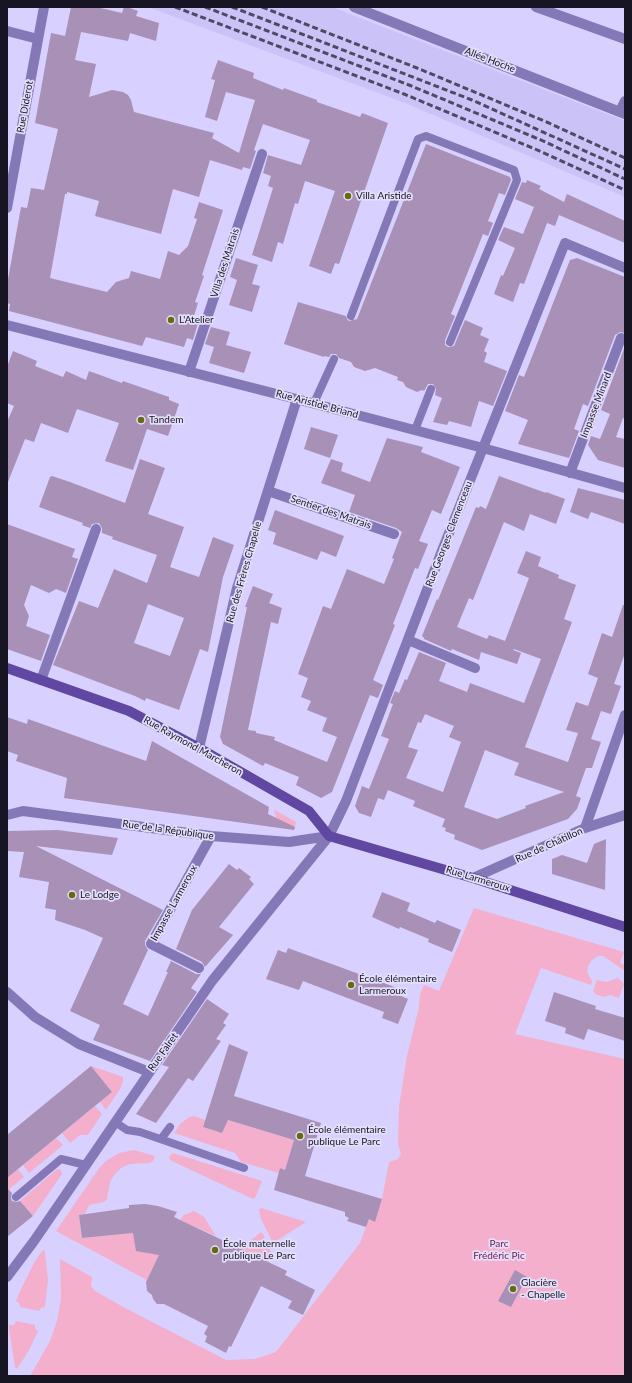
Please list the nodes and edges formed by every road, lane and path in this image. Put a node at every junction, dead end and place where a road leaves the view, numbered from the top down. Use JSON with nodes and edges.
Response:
{"nodes":[{"id":1,"x":44,"y":7,"type":"edge"},
{"id":2,"x":354,"y":7,"type":"edge"},
{"id":3,"x":536,"y":7,"type":"edge"},
{"id":4,"x":7,"y":31,"type":"edge"},
{"id":5,"x":38,"y":39,"type":"junction"},
{"id":6,"x":625,"y":39,"type":"edge"},
{"id":7,"x":625,"y":101,"type":"edge"},
{"id":8,"x":623,"y":112,"type":"edge"},
{"id":9,"x":262,"y":154,"type":"dead end"},
{"id":10,"x":7,"y":208,"type":"edge"},
{"id":11,"x":625,"y":268,"type":"edge"},
{"id":12,"x":351,"y":316,"type":"dead end"},
{"id":13,"x":7,"y":325,"type":"edge"},
{"id":14,"x":621,"y":338,"type":"dead end"},
{"id":15,"x":450,"y":342,"type":"dead end"},
{"id":16,"x":334,"y":359,"type":"dead end"},
{"id":17,"x":189,"y":372,"type":"junction"},
{"id":18,"x":431,"y":389,"type":"dead end"},
{"id":19,"x":297,"y":399,"type":"junction"},
{"id":20,"x":314,"y":403,"type":"junction"},
{"id":21,"x":415,"y":430,"type":"junction"},
{"id":22,"x":482,"y":448,"type":"junction"},
{"id":23,"x":570,"y":473,"type":"junction"},
{"id":24,"x":625,"y":488,"type":"edge"},
{"id":25,"x":268,"y":490,"type":"junction"},
{"id":26,"x":96,"y":529,"type":"dead end"},
{"id":27,"x":394,"y":534,"type":"dead end"},
{"id":28,"x":408,"y":640,"type":"junction"},
{"id":29,"x":7,"y":668,"type":"edge"},
{"id":30,"x":475,"y":668,"type":"dead end"},
{"id":31,"x":41,"y":680,"type":"junction"},
{"id":32,"x":625,"y":715,"type":"edge"},
{"id":33,"x":199,"y":748,"type":"junction"},
{"id":34,"x":7,"y":815,"type":"edge"},
{"id":35,"x":625,"y":815,"type":"edge"},
{"id":36,"x":585,"y":828,"type":"junction"},
{"id":37,"x":211,"y":836,"type":"junction"},
{"id":38,"x":329,"y":836,"type":"junction"},
{"id":39,"x":473,"y":878,"type":"junction"},
{"id":40,"x":625,"y":927,"type":"edge"},
{"id":41,"x":199,"y":968,"type":"dead end"},
{"id":42,"x":7,"y":992,"type":"edge"},
{"id":43,"x":149,"y":1072,"type":"junction"},
{"id":44,"x":115,"y":1122,"type":"junction"},
{"id":45,"x":170,"y":1126,"type":"dead end"},
{"id":46,"x":161,"y":1139,"type":"junction"},
{"id":47,"x":86,"y":1165,"type":"junction"},
{"id":48,"x":244,"y":1168,"type":"dead end"},
{"id":49,"x":16,"y":1197,"type":"dead end"},
{"id":50,"x":7,"y":1277,"type":"edge"}],
"edges":[{"from":1,"to":5,"type":"street","name":"Rue Diderot"},
{"from":2,"to":8,"type":"street","name":"Allée Hoche"},
{"from":3,"to":6,"type":"street"},
{"from":4,"to":5,"type":"street"},
{"from":5,"to":10,"type":"street","name":"Rue Diderot"},
{"from":7,"to":8,"type":"street"},
{"from":9,"to":17,"type":"street","name":"Villa des Matrais"},
{"from":11,"to":22,"type":"street","name":"Rue Georges Clemenceau"},
{"from":12,"to":15,"type":"lane"},
{"from":13,"to":17,"type":"street","name":"Rue Aristide Briand"},
{"from":14,"to":23,"type":"street","name":"Impasse Minard"},
{"from":16,"to":20,"type":"lane"},
{"from":17,"to":19,"type":"street","name":"Rue Aristide Briand"},
{"from":18,"to":21,"type":"lane"},
{"from":19,"to":20,"type":"street","name":"Rue Aristide Briand"},
{"from":19,"to":25,"type":"street","name":"Rue des Frères Chapelle"},
{"from":20,"to":21,"type":"street","name":"Rue Aristide Briand"},
{"from":21,"to":22,"type":"street","name":"Rue Aristide Briand"},
{"from":22,"to":23,"type":"street","name":"Rue Aristide Briand"},
{"from":22,"to":28,"type":"street","name":"Rue Georges Clemenceau"},
{"from":23,"to":24,"type":"street","name":"Rue Aristide Briand"},
{"from":25,"to":27,"type":"street","name":"Sentier des Matrais"},
{"from":25,"to":33,"type":"street","name":"Rue des Frères Chapelle"},
{"from":26,"to":31,"type":"street"},
{"from":28,"to":30,"type":"street"},
{"from":28,"to":38,"type":"street","name":"Rue Georges Clemenceau"},
{"from":29,"to":31,"type":"main road","name":"Rue Raymond Marcheron"},
{"from":31,"to":33,"type":"main road","name":"Rue Raymond Marcheron"},
{"from":32,"to":36,"type":"street"},
{"from":33,"to":38,"type":"main road","name":"Rue Raymond Marcheron"},
{"from":34,"to":37,"type":"street","name":"Rue de la République"},
{"from":35,"to":36,"type":"street","name":"Rue de Châtillon"},
{"from":36,"to":39,"type":"street","name":"Rue de Châtillon"},
{"from":37,"to":38,"type":"street","name":"Rue de la République"},
{"from":37,"to":41,"type":"street","name":"Impasse Larmeroux"},
{"from":38,"to":39,"type":"main road","name":"Rue Larmeroux"},
{"from":38,"to":43,"type":"street","name":"Rue Falret"},
{"from":39,"to":40,"type":"main road","name":"Rue Larmeroux"},
{"from":42,"to":43,"type":"street"},
{"from":43,"to":44,"type":"street","name":"Rue Falret"},
{"from":44,"to":46,"type":"lane"},
{"from":44,"to":47,"type":"street","name":"Rue Falret"},
{"from":45,"to":46,"type":"lane"},
{"from":46,"to":48,"type":"lane"},
{"from":47,"to":49,"type":"lane"},
{"from":47,"to":50,"type":"street","name":"Rue Falret"}]}
